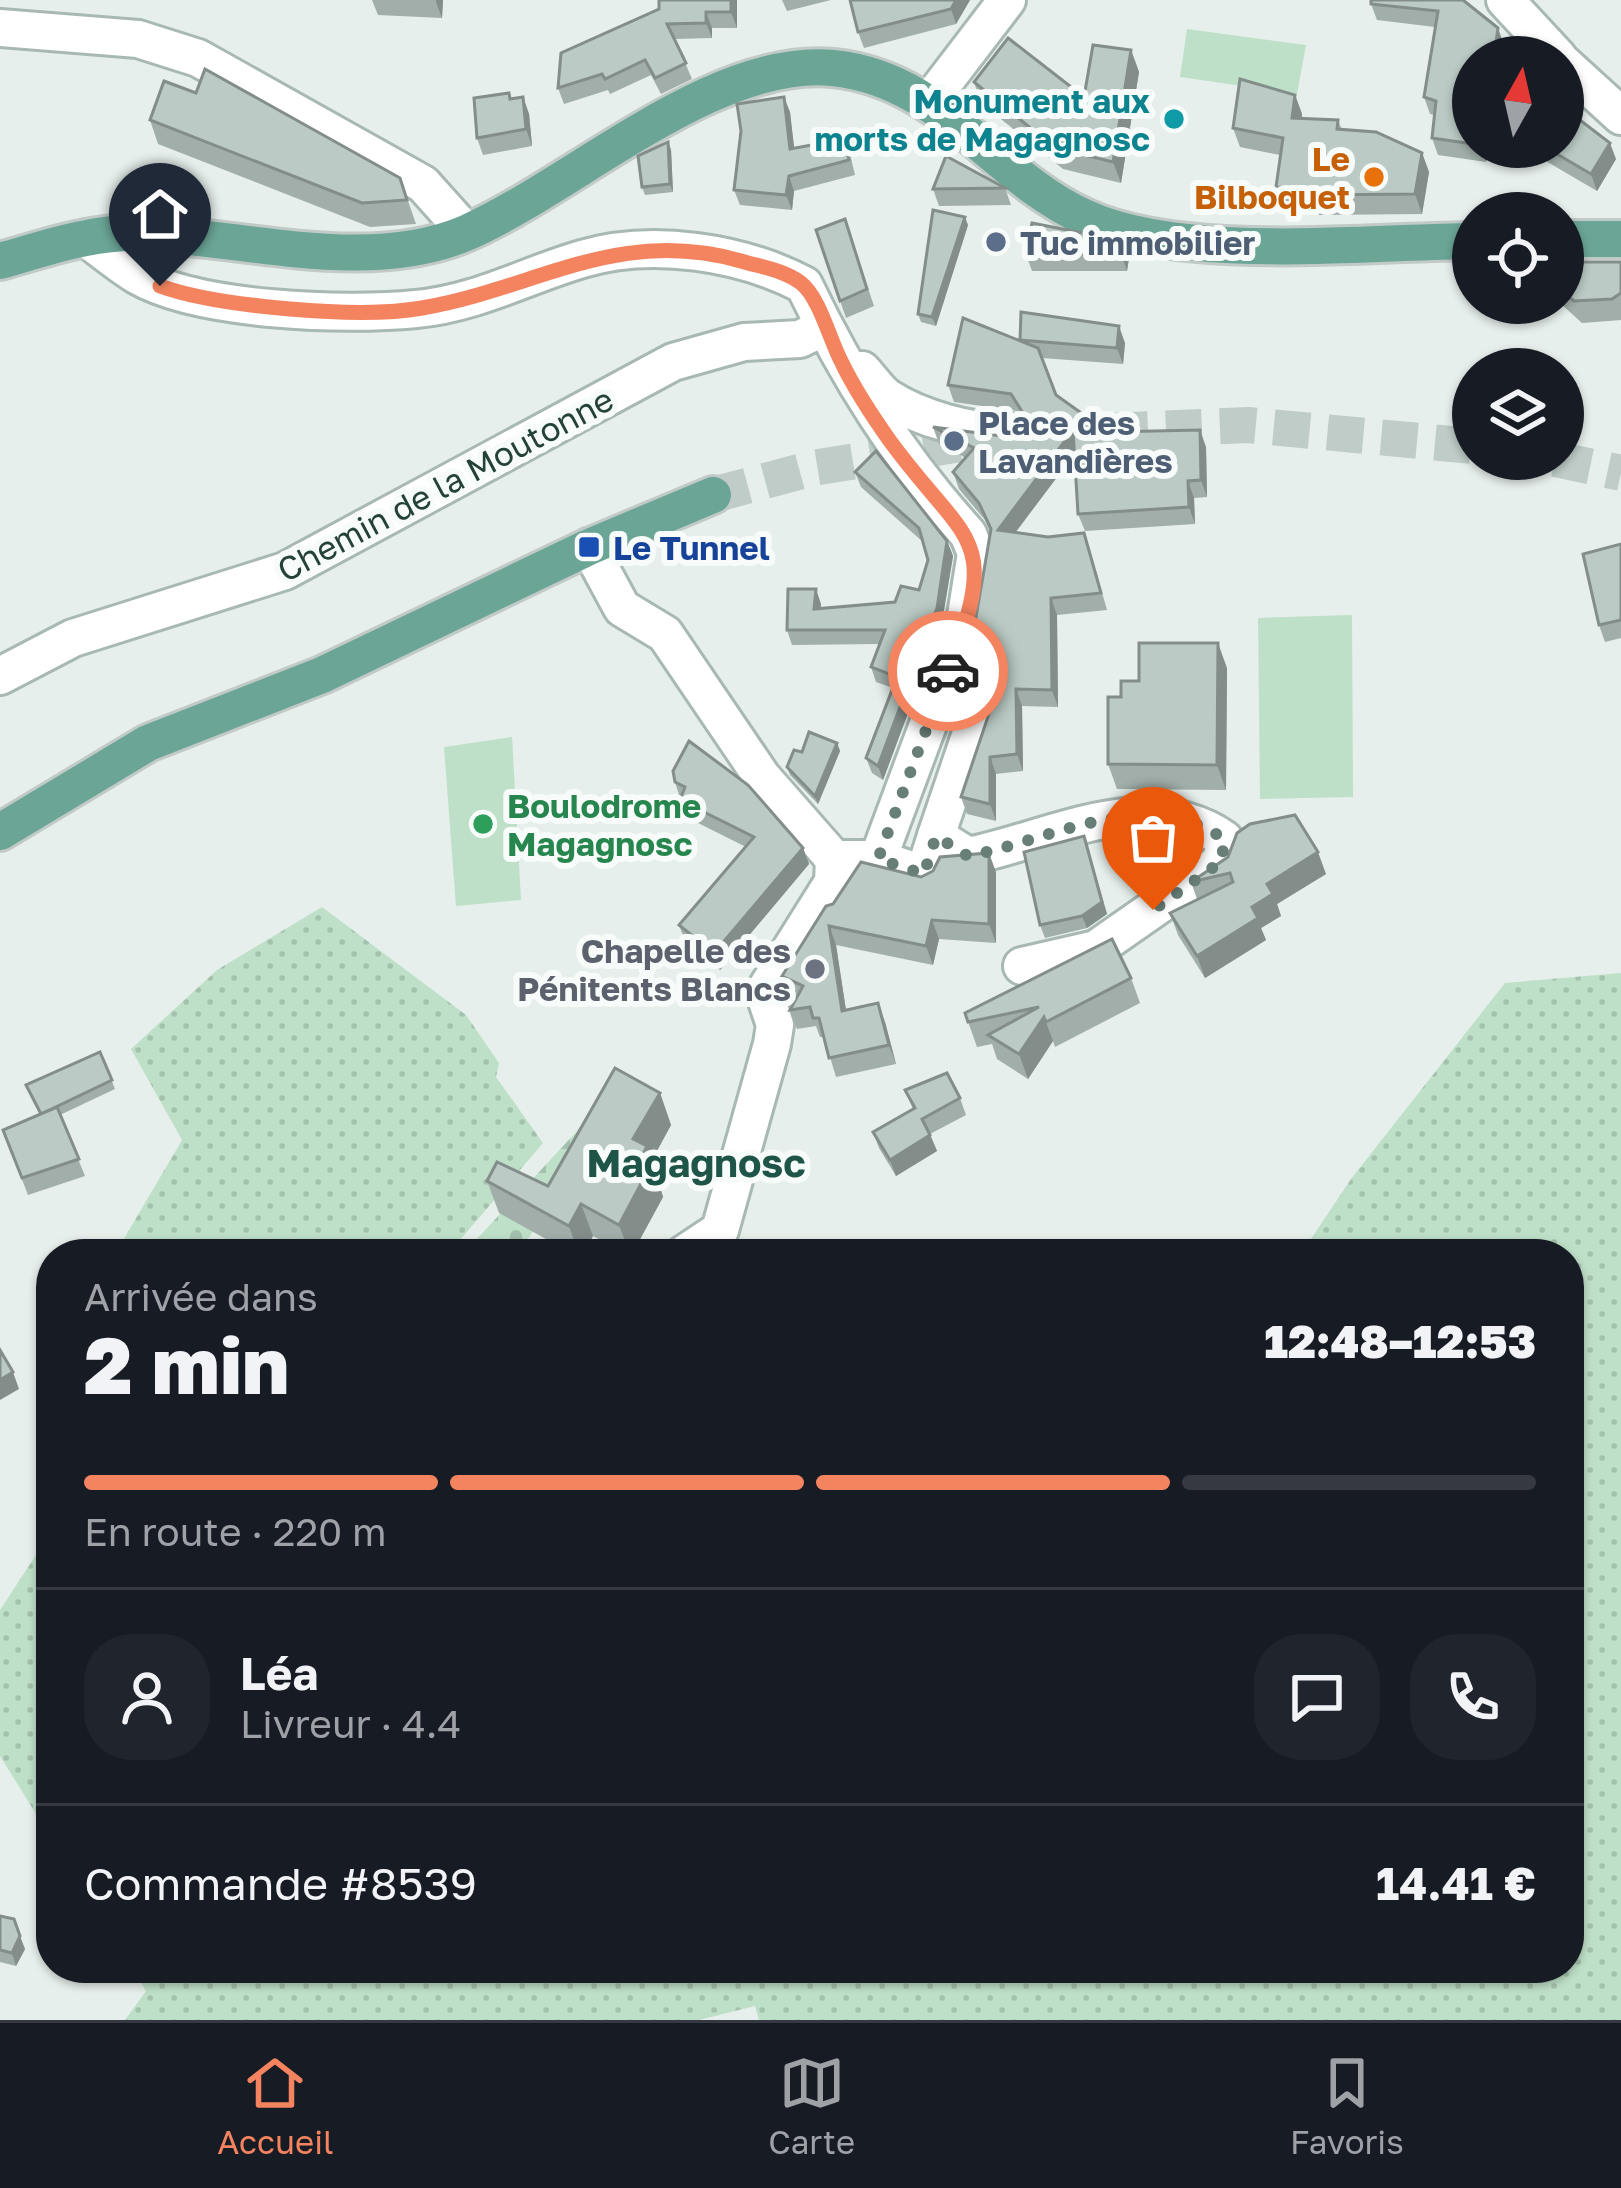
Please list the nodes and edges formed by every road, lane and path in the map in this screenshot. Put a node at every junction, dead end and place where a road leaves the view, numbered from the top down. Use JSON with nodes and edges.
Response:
{"nodes":[{"id":1,"x":1007,"y":0,"type":"edge"},
{"id":2,"x":1505,"y":0,"type":"edge"},
{"id":3,"x":0,"y":28,"type":"edge"},
{"id":4,"x":1538,"y":36,"type":"edge"},
{"id":5,"x":1584,"y":82,"type":"edge"},
{"id":6,"x":929,"y":102,"type":"junction"},
{"id":7,"x":1621,"y":116,"type":"edge"},
{"id":8,"x":466,"y":232,"type":"junction"},
{"id":9,"x":86,"y":238,"type":"junction"},
{"id":10,"x":1584,"y":239,"type":"edge"},
{"id":11,"x":1621,"y":239,"type":"edge"},
{"id":12,"x":1452,"y":241,"type":"edge"},
{"id":13,"x":0,"y":261,"type":"edge"},
{"id":14,"x":824,"y":326,"type":"junction"},
{"id":15,"x":844,"y":368,"type":"junction"},
{"id":16,"x":1007,"y":430,"type":"edge"},
{"id":17,"x":713,"y":495,"type":"tunnel mouth"},
{"id":18,"x":589,"y":547,"type":"junction"},
{"id":19,"x":951,"y":664,"type":"junction"},
{"id":20,"x":0,"y":676,"type":"edge"},
{"id":21,"x":0,"y":832,"type":"edge"},
{"id":22,"x":936,"y":836,"type":"junction"},
{"id":23,"x":834,"y":859,"type":"junction"},
{"id":24,"x":878,"y":859,"type":"junction"},
{"id":25,"x":1022,"y":966,"type":"dead end"},
{"id":26,"x":706,"y":1239,"type":"edge"}],
"edges":[{"from":1,"to":6,"type":"street"},
{"from":2,"to":4,"type":"street"},
{"from":3,"to":8,"type":"street"},
{"from":5,"to":7,"type":"street"},
{"from":6,"to":8,"type":"main road"},
{"from":6,"to":12,"type":"main road"},
{"from":8,"to":9,"type":"main road"},
{"from":9,"to":13,"type":"main road"},
{"from":9,"to":14,"type":"street"},
{"from":10,"to":11,"type":"main road"},
{"from":14,"to":15,"type":"street"},
{"from":14,"to":20,"type":"street","name":"Chemin de la Moutonne"},
{"from":15,"to":16,"type":"street"},
{"from":15,"to":19,"type":"street"},
{"from":17,"to":18,"type":"main road"},
{"from":18,"to":21,"type":"main road"},
{"from":18,"to":23,"type":"street"},
{"from":19,"to":22,"type":"street"},
{"from":19,"to":24,"type":"street"},
{"from":22,"to":24,"type":"street"},
{"from":22,"to":25,"type":"street"},
{"from":23,"to":24,"type":"street"},
{"from":23,"to":26,"type":"street"}]}
